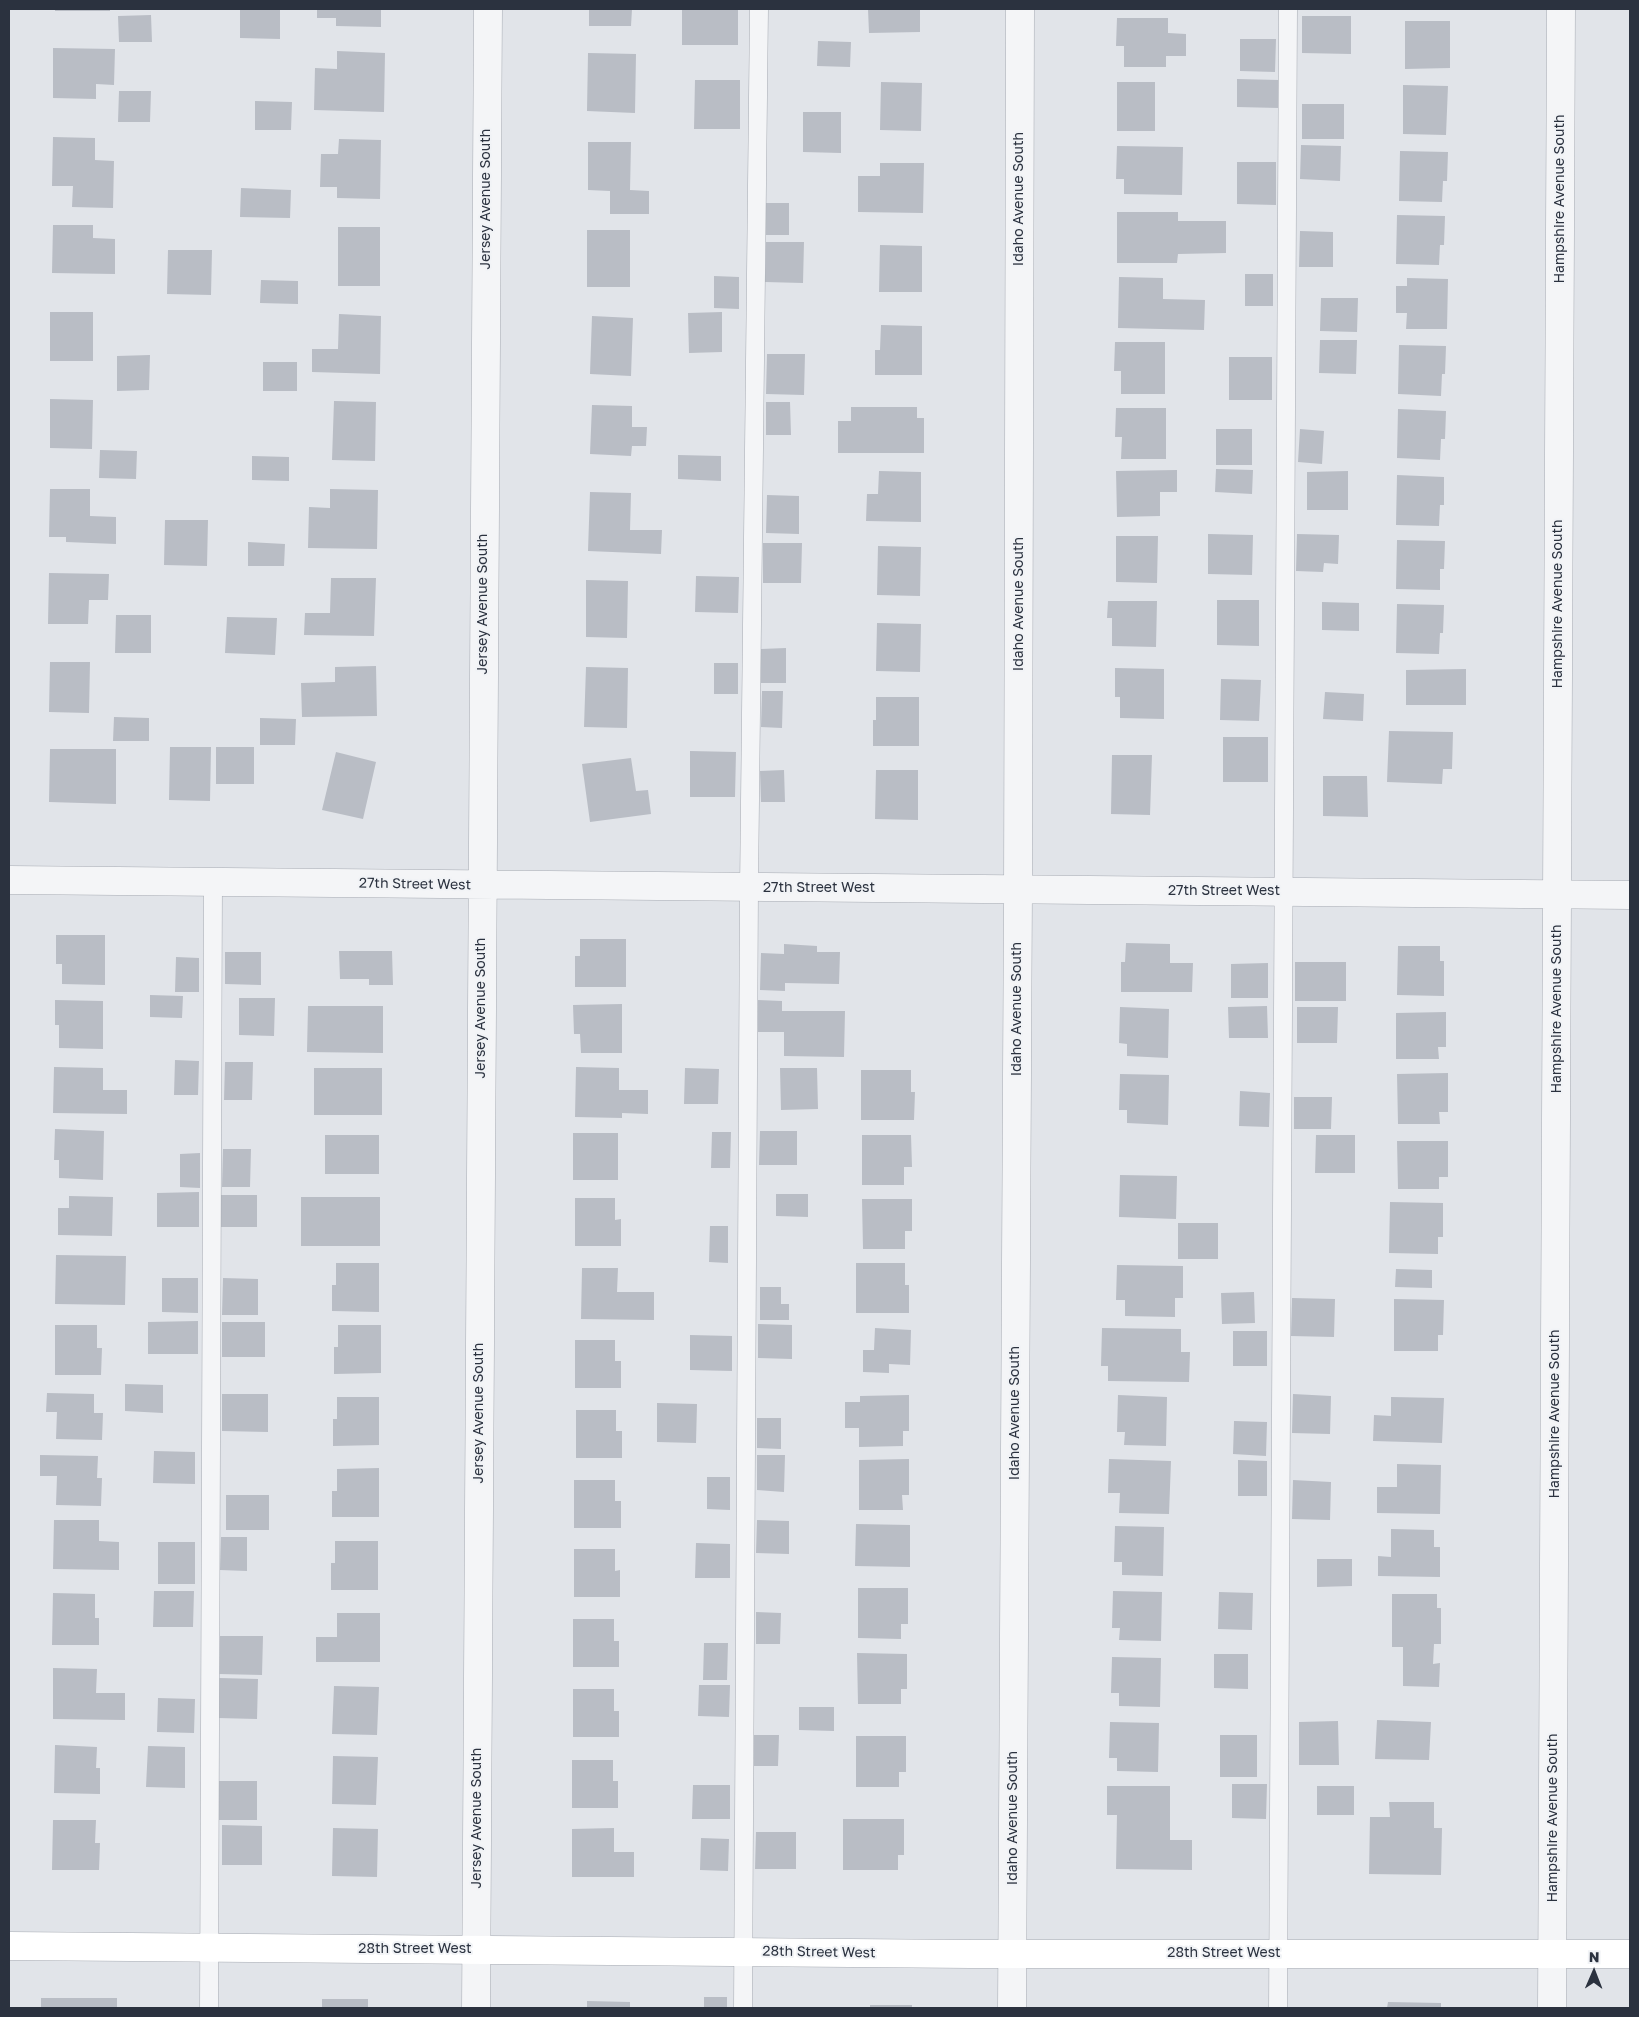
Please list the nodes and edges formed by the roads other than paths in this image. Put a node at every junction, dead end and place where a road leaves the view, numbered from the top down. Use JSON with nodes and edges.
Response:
{"nodes":[{"id":1,"x":488,"y":9,"type":"edge"},
{"id":2,"x":758,"y":9,"type":"edge"},
{"id":3,"x":1020,"y":9,"type":"edge"},
{"id":4,"x":1288,"y":9,"type":"edge"},
{"id":5,"x":1561,"y":9,"type":"edge"},
{"id":6,"x":9,"y":880,"type":"edge"},
{"id":7,"x":213,"y":882,"type":"junction"},
{"id":8,"x":481,"y":885,"type":"junction"},
{"id":9,"x":750,"y":888,"type":"junction"},
{"id":10,"x":1018,"y":889,"type":"junction"},
{"id":11,"x":1283,"y":891,"type":"junction"},
{"id":12,"x":1557,"y":894,"type":"junction"},
{"id":13,"x":1630,"y":895,"type":"edge"},
{"id":14,"x":9,"y":1946,"type":"edge"},
{"id":15,"x":209,"y":1948,"type":"junction"},
{"id":16,"x":476,"y":1950,"type":"junction"},
{"id":17,"x":743,"y":1951,"type":"junction"},
{"id":18,"x":1278,"y":1953,"type":"junction"},
{"id":19,"x":1012,"y":1954,"type":"junction"},
{"id":20,"x":1552,"y":1954,"type":"junction"},
{"id":21,"x":1630,"y":1954,"type":"edge"},
{"id":22,"x":209,"y":2008,"type":"edge"},
{"id":23,"x":476,"y":2008,"type":"edge"},
{"id":24,"x":743,"y":2008,"type":"edge"},
{"id":25,"x":1012,"y":2008,"type":"edge"},
{"id":26,"x":1278,"y":2008,"type":"edge"},
{"id":27,"x":1552,"y":2008,"type":"edge"}],
"edges":[{"from":1,"to":8,"type":"street","name":"Jersey Avenue South"},
{"from":2,"to":9,"type":"lane"},
{"from":3,"to":10,"type":"street","name":"Idaho Avenue South"},
{"from":4,"to":11,"type":"lane"},
{"from":5,"to":12,"type":"street","name":"Hampshire Avenue South"},
{"from":6,"to":7,"type":"street","name":"27th Street West"},
{"from":7,"to":8,"type":"street","name":"27th Street West"},
{"from":7,"to":15,"type":"lane"},
{"from":8,"to":9,"type":"street","name":"27th Street West"},
{"from":8,"to":16,"type":"street","name":"Jersey Avenue South"},
{"from":9,"to":10,"type":"street","name":"27th Street West"},
{"from":9,"to":17,"type":"lane"},
{"from":10,"to":11,"type":"street","name":"27th Street West"},
{"from":10,"to":19,"type":"street","name":"Idaho Avenue South"},
{"from":11,"to":12,"type":"street","name":"27th Street West"},
{"from":11,"to":18,"type":"lane"},
{"from":12,"to":13,"type":"street","name":"27th Street West"},
{"from":12,"to":20,"type":"street","name":"Hampshire Avenue South"},
{"from":14,"to":15,"type":"street","name":"28th Street West"},
{"from":15,"to":16,"type":"street","name":"28th Street West"},
{"from":15,"to":22,"type":"lane"},
{"from":16,"to":17,"type":"street","name":"28th Street West"},
{"from":16,"to":23,"type":"street","name":"Jersey Avenue South"},
{"from":17,"to":19,"type":"street","name":"28th Street West"},
{"from":17,"to":24,"type":"lane"},
{"from":18,"to":19,"type":"street","name":"28th Street West"},
{"from":18,"to":20,"type":"street","name":"28th Street West"},
{"from":18,"to":26,"type":"lane"},
{"from":19,"to":25,"type":"street","name":"Idaho Avenue South"},
{"from":20,"to":21,"type":"street","name":"28th Street West"},
{"from":20,"to":27,"type":"street","name":"Hampshire Avenue South"}]}
